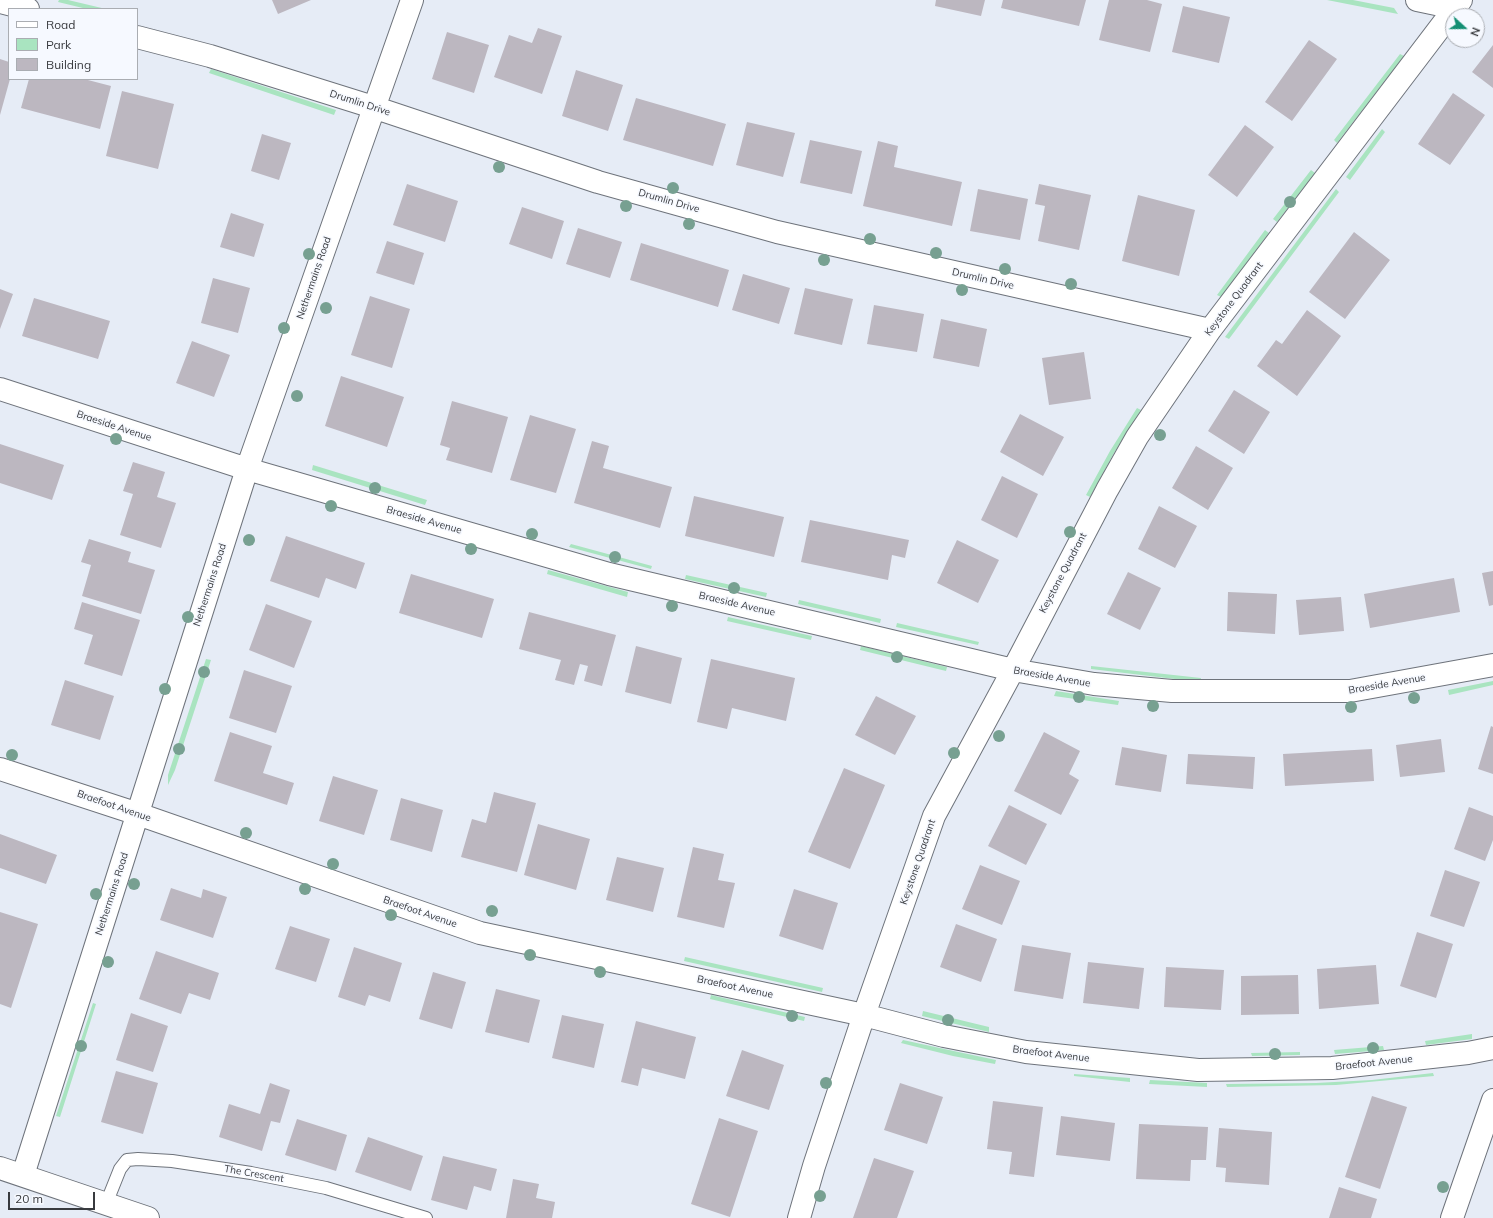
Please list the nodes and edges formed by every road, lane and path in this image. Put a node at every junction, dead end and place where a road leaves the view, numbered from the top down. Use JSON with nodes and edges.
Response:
{"nodes":[{"id":1,"x":412,"y":0,"type":"edge"},
{"id":2,"x":1417,"y":0,"type":"edge"},
{"id":3,"x":0,"y":2,"type":"edge"},
{"id":4,"x":1458,"y":4,"type":"edge"},
{"id":5,"x":24,"y":8,"type":"edge"},
{"id":6,"x":138,"y":37,"type":"edge"},
{"id":7,"x":373,"y":107,"type":"junction"},
{"id":8,"x":1210,"y":330,"type":"junction"},
{"id":9,"x":0,"y":388,"type":"edge"},
{"id":10,"x":247,"y":470,"type":"junction"},
{"id":11,"x":1493,"y":665,"type":"edge"},
{"id":12,"x":1013,"y":670,"type":"junction"},
{"id":13,"x":0,"y":768,"type":"edge"},
{"id":14,"x":138,"y":814,"type":"junction"},
{"id":15,"x":864,"y":1015,"type":"junction"},
{"id":16,"x":1493,"y":1048,"type":"edge"},
{"id":17,"x":1493,"y":1100,"type":"edge"},
{"id":18,"x":0,"y":1168,"type":"edge"},
{"id":19,"x":23,"y":1175,"type":"junction"},
{"id":20,"x":106,"y":1204,"type":"junction"},
{"id":21,"x":148,"y":1218,"type":"edge"},
{"id":22,"x":426,"y":1218,"type":"edge"},
{"id":23,"x":799,"y":1218,"type":"edge"},
{"id":24,"x":1452,"y":1218,"type":"edge"}],
"edges":[{"from":1,"to":7,"type":"street","name":"Nethermains Road"},
{"from":2,"to":4,"type":"street"},
{"from":3,"to":5,"type":"street"},
{"from":4,"to":8,"type":"street","name":"Keystone Quadrant"},
{"from":6,"to":7,"type":"street","name":"Drumlin Drive"},
{"from":7,"to":8,"type":"street","name":"Drumlin Drive"},
{"from":7,"to":10,"type":"street","name":"Nethermains Road"},
{"from":8,"to":12,"type":"street","name":"Keystone Quadrant"},
{"from":9,"to":10,"type":"street","name":"Braeside Avenue"},
{"from":10,"to":12,"type":"street","name":"Braeside Avenue"},
{"from":10,"to":14,"type":"street","name":"Nethermains Road"},
{"from":11,"to":12,"type":"street","name":"Braeside Avenue"},
{"from":12,"to":15,"type":"street","name":"Keystone Quadrant"},
{"from":13,"to":14,"type":"street","name":"Braefoot Avenue"},
{"from":14,"to":15,"type":"street","name":"Braefoot Avenue"},
{"from":14,"to":19,"type":"street","name":"Nethermains Road"},
{"from":15,"to":16,"type":"street","name":"Braefoot Avenue"},
{"from":15,"to":23,"type":"street","name":"Keystone Quadrant"},
{"from":17,"to":24,"type":"street"},
{"from":18,"to":19,"type":"street"},
{"from":19,"to":20,"type":"street"},
{"from":20,"to":21,"type":"street"},
{"from":20,"to":22,"type":"lane","name":"The Crescent"}]}
